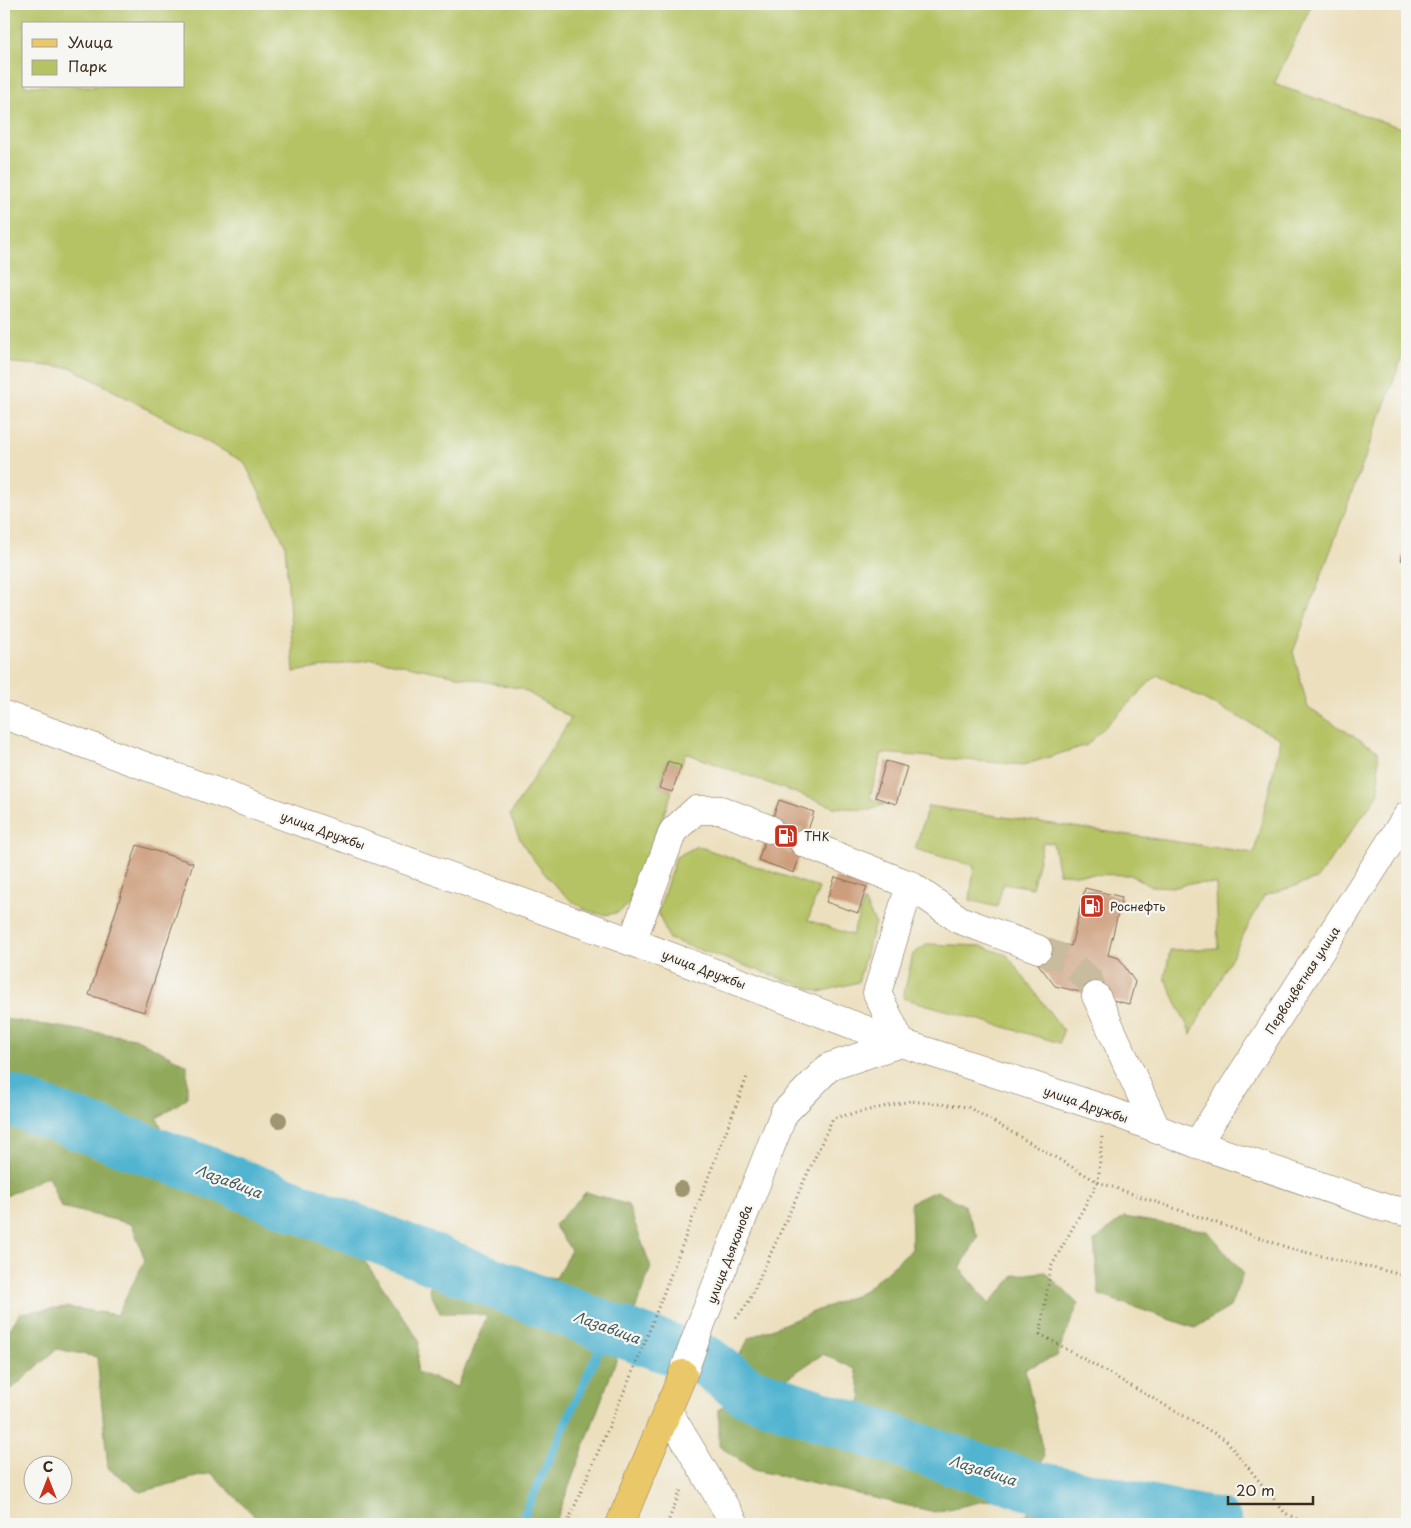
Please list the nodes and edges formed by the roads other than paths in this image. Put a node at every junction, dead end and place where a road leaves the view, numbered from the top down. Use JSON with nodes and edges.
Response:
{"nodes":[{"id":1,"x":4,"y":715,"type":"edge"},
{"id":2,"x":1407,"y":816,"type":"edge"},
{"id":3,"x":769,"y":829,"type":"tunnel mouth"},
{"id":4,"x":804,"y":843,"type":"tunnel mouth"},
{"id":5,"x":910,"y":885,"type":"junction"},
{"id":6,"x":632,"y":942,"type":"junction"},
{"id":7,"x":1038,"y":949,"type":"tunnel mouth"},
{"id":8,"x":1096,"y":996,"type":"tunnel mouth"},
{"id":9,"x":901,"y":1043,"type":"junction"},
{"id":10,"x":1157,"y":1130,"type":"junction"},
{"id":11,"x":1197,"y":1144,"type":"junction"},
{"id":12,"x":1407,"y":1212,"type":"edge"},
{"id":13,"x":683,"y":1374,"type":"joint"},
{"id":14,"x":668,"y":1411,"type":"junction"},
{"id":15,"x":620,"y":1524,"type":"edge"},
{"id":16,"x":735,"y":1524,"type":"edge"}],
"edges":[{"from":1,"to":6,"type":"street","name":"улица Дружбы"},
{"from":2,"to":11,"type":"street","name":"Первоцветная улица"},
{"from":3,"to":6,"type":"street"},
{"from":4,"to":5,"type":"street"},
{"from":5,"to":7,"type":"street"},
{"from":5,"to":9,"type":"street"},
{"from":6,"to":9,"type":"street","name":"улица Дружбы"},
{"from":8,"to":10,"type":"street"},
{"from":9,"to":10,"type":"street","name":"улица Дружбы"},
{"from":9,"to":13,"type":"street","name":"улица Дьяконова"},
{"from":10,"to":11,"type":"street","name":"улица Дружбы"},
{"from":11,"to":12,"type":"street","name":"улица Дружбы"},
{"from":13,"to":14,"type":"main road","name":"улица Дьяконова"},
{"from":14,"to":15,"type":"main road","name":"улица Дьяконова"},
{"from":14,"to":16,"type":"street"}]}
